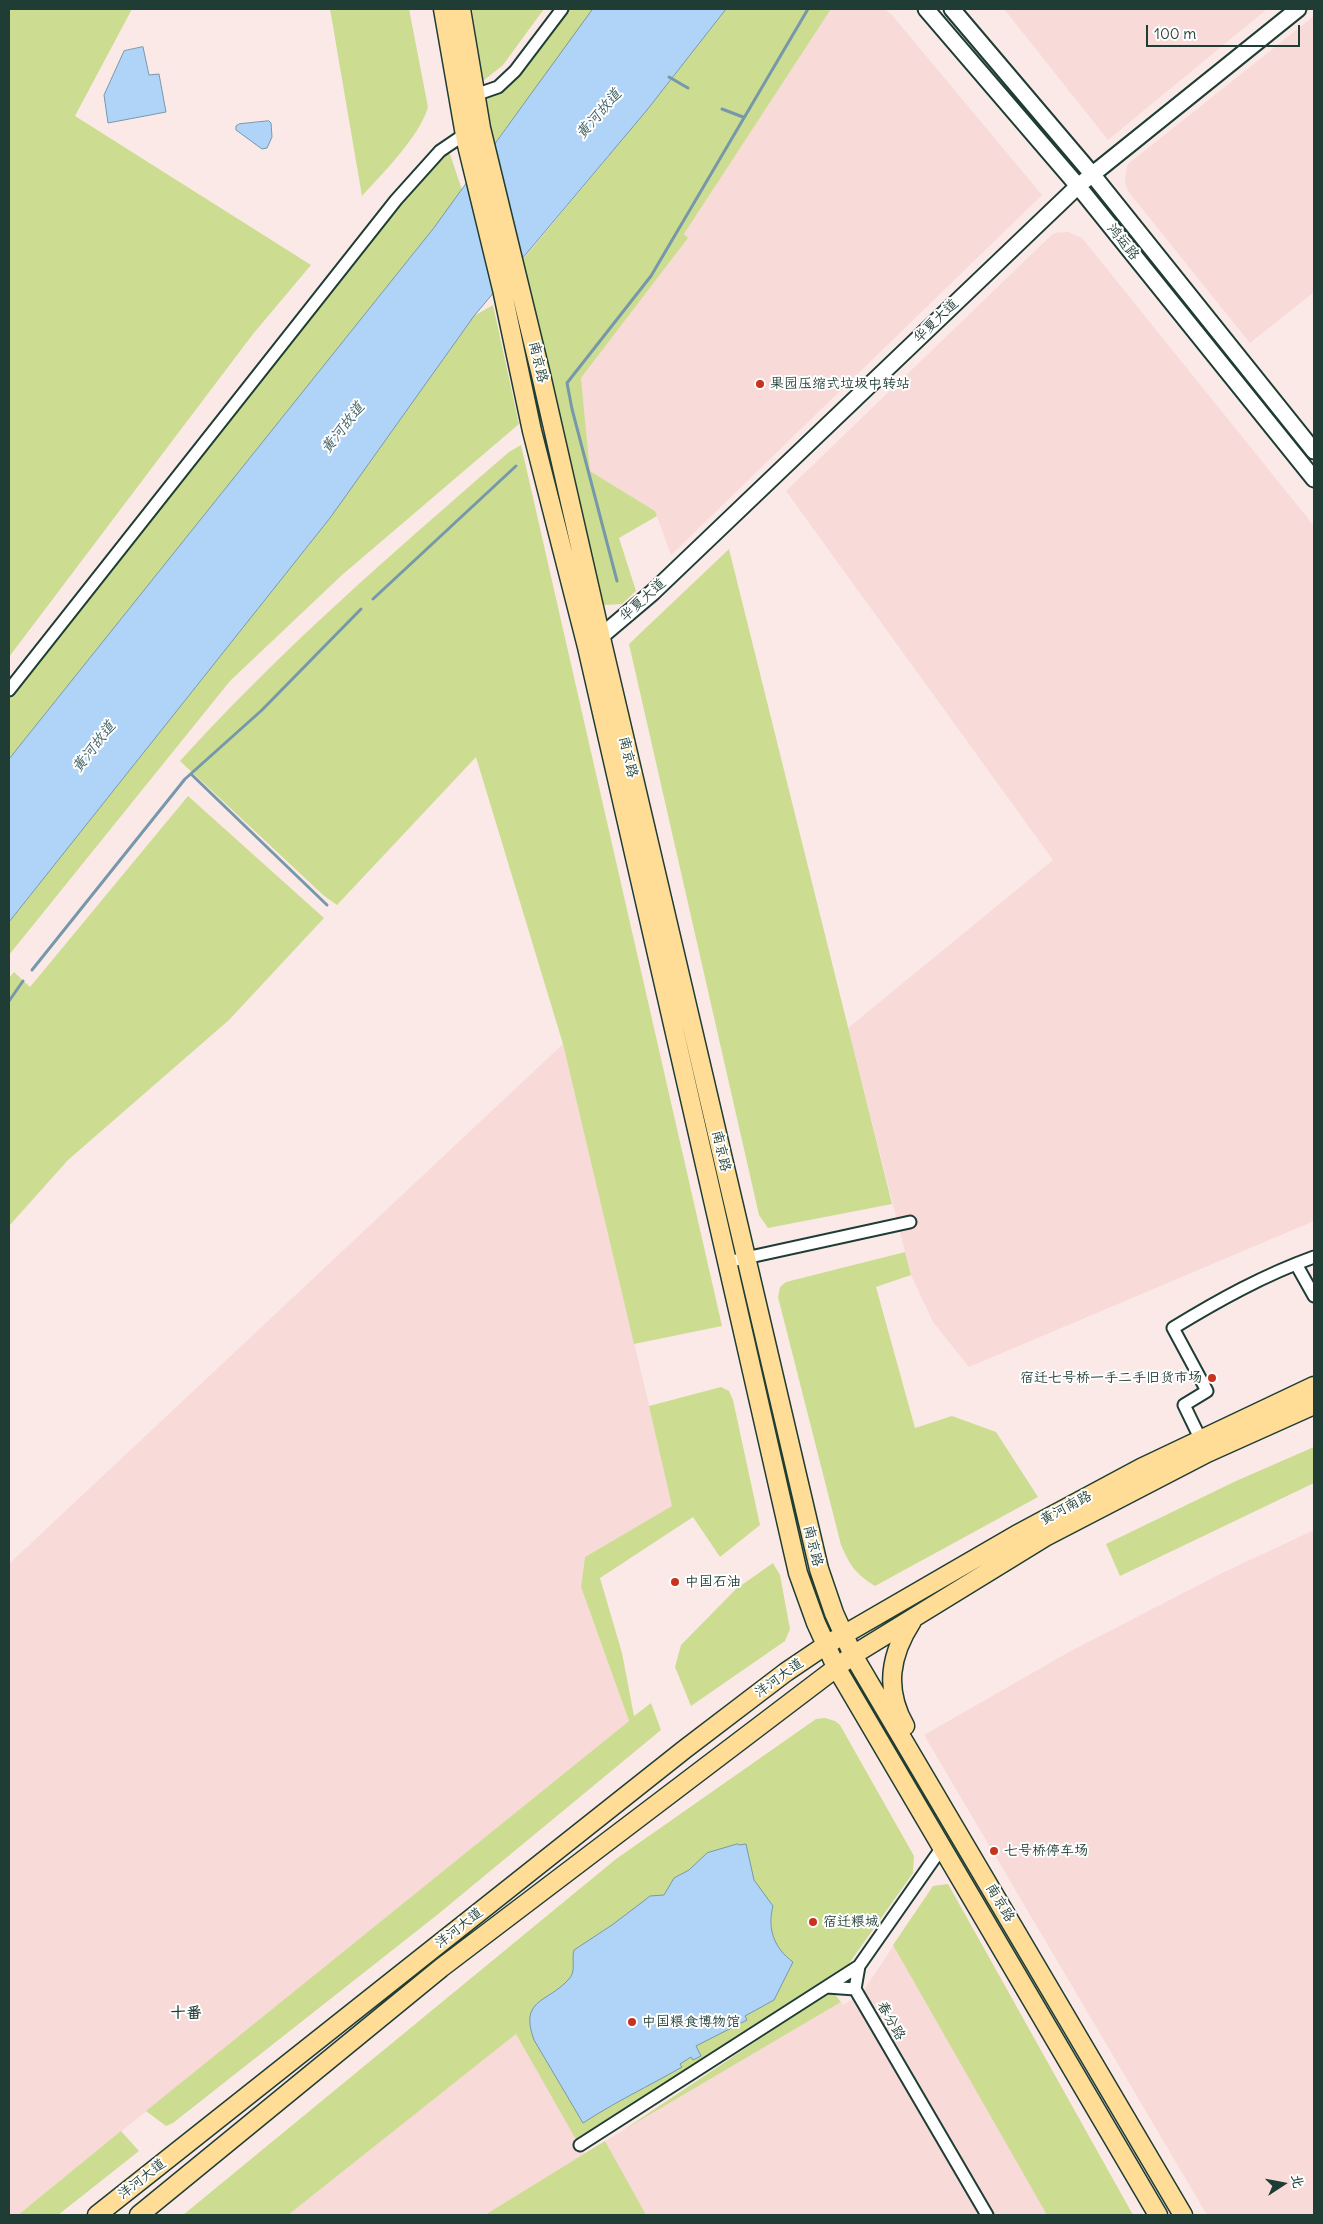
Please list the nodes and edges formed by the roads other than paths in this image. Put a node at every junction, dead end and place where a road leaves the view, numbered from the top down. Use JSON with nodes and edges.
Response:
{"nodes":[{"id":1,"x":444,"y":9,"type":"edge"},
{"id":2,"x":461,"y":9,"type":"edge"},
{"id":3,"x":562,"y":9,"type":"edge"},
{"id":4,"x":926,"y":9,"type":"edge"},
{"id":5,"x":952,"y":9,"type":"edge"},
{"id":6,"x":1298,"y":9,"type":"edge"},
{"id":7,"x":475,"y":95,"type":"junction"},
{"id":8,"x":471,"y":134,"type":"junction"},
{"id":9,"x":1092,"y":174,"type":"junction"},
{"id":10,"x":1078,"y":186,"type":"junction"},
{"id":11,"x":1314,"y":451,"type":"edge"},
{"id":12,"x":1314,"y":479,"type":"edge"},
{"id":13,"x":594,"y":643,"type":"junction"},
{"id":14,"x":9,"y":690,"type":"edge"},
{"id":15,"x":910,"y":1222,"type":"dead end"},
{"id":16,"x":1314,"y":1257,"type":"edge"},
{"id":17,"x":746,"y":1258,"type":"junction"},
{"id":18,"x":727,"y":1262,"type":"junction"},
{"id":19,"x":1296,"y":1264,"type":"junction"},
{"id":20,"x":1314,"y":1296,"type":"edge"},
{"id":21,"x":1314,"y":1386,"type":"edge"},
{"id":22,"x":1314,"y":1404,"type":"edge"},
{"id":23,"x":1200,"y":1438,"type":"junction"},
{"id":24,"x":915,"y":1616,"type":"junction"},
{"id":25,"x":842,"y":1634,"type":"junction"},
{"id":26,"x":826,"y":1645,"type":"junction"},
{"id":27,"x":853,"y":1655,"type":"junction"},
{"id":28,"x":836,"y":1667,"type":"junction"},
{"id":29,"x":944,"y":1846,"type":"junction"},
{"id":30,"x":972,"y":1857,"type":"junction"},
{"id":31,"x":858,"y":1966,"type":"junction"},
{"id":32,"x":827,"y":1987,"type":"junction"},
{"id":33,"x":855,"y":1990,"type":"junction"},
{"id":34,"x":580,"y":2145,"type":"dead end"},
{"id":35,"x":97,"y":2215,"type":"edge"},
{"id":36,"x":139,"y":2215,"type":"edge"},
{"id":37,"x":986,"y":2215,"type":"edge"},
{"id":38,"x":1158,"y":2215,"type":"edge"},
{"id":39,"x":1183,"y":2215,"type":"edge"}],
"edges":[{"from":1,"to":8,"type":"main road","name":"南京路"},
{"from":2,"to":7,"type":"main road","name":"南京路"},
{"from":3,"to":7,"type":"street"},
{"from":4,"to":10,"type":"street","name":"鸿运路"},
{"from":5,"to":9,"type":"street","name":"鸿运路"},
{"from":6,"to":9,"type":"street","name":"华夏大道"},
{"from":7,"to":8,"type":"main road","name":"南京路"},
{"from":8,"to":13,"type":"main road","name":"南京路"},
{"from":8,"to":13,"type":"main road","name":"南京路"},
{"from":8,"to":14,"type":"street"},
{"from":9,"to":10,"type":"street","name":"华夏大道"},
{"from":9,"to":11,"type":"street","name":"鸿运路"},
{"from":10,"to":12,"type":"street","name":"鸿运路"},
{"from":10,"to":13,"type":"street","name":"华夏大道"},
{"from":13,"to":17,"type":"main road","name":"南京路"},
{"from":13,"to":18,"type":"main road","name":"南京路"},
{"from":15,"to":17,"type":"street"},
{"from":16,"to":19,"type":"street"},
{"from":17,"to":18,"type":"street"},
{"from":17,"to":25,"type":"main road","name":"南京路"},
{"from":18,"to":26,"type":"main road","name":"南京路"},
{"from":19,"to":20,"type":"street"},
{"from":19,"to":23,"type":"street"},
{"from":21,"to":23,"type":"main road","name":"黄河南路"},
{"from":22,"to":24,"type":"main road","name":"黄河南路"},
{"from":23,"to":25,"type":"main road","name":"黄河南路"},
{"from":24,"to":27,"type":"main road","name":"黄河南路"},
{"from":24,"to":30,"type":"main road"},
{"from":25,"to":26,"type":"main road","name":"黄河南路"},
{"from":25,"to":27,"type":"main road","name":"南京路"},
{"from":26,"to":28,"type":"main road","name":"南京路"},
{"from":26,"to":35,"type":"main road","name":"洋河大道"},
{"from":27,"to":28,"type":"main road","name":"黄河南路"},
{"from":27,"to":30,"type":"main road","name":"南京路"},
{"from":28,"to":29,"type":"main road","name":"南京路"},
{"from":28,"to":36,"type":"main road","name":"洋河大道"},
{"from":29,"to":31,"type":"street"},
{"from":29,"to":38,"type":"main road","name":"南京路"},
{"from":30,"to":39,"type":"main road","name":"南京路"},
{"from":31,"to":32,"type":"street"},
{"from":31,"to":33,"type":"street"},
{"from":32,"to":33,"type":"street"},
{"from":32,"to":34,"type":"street"},
{"from":33,"to":37,"type":"street","name":"春分路"}]}
